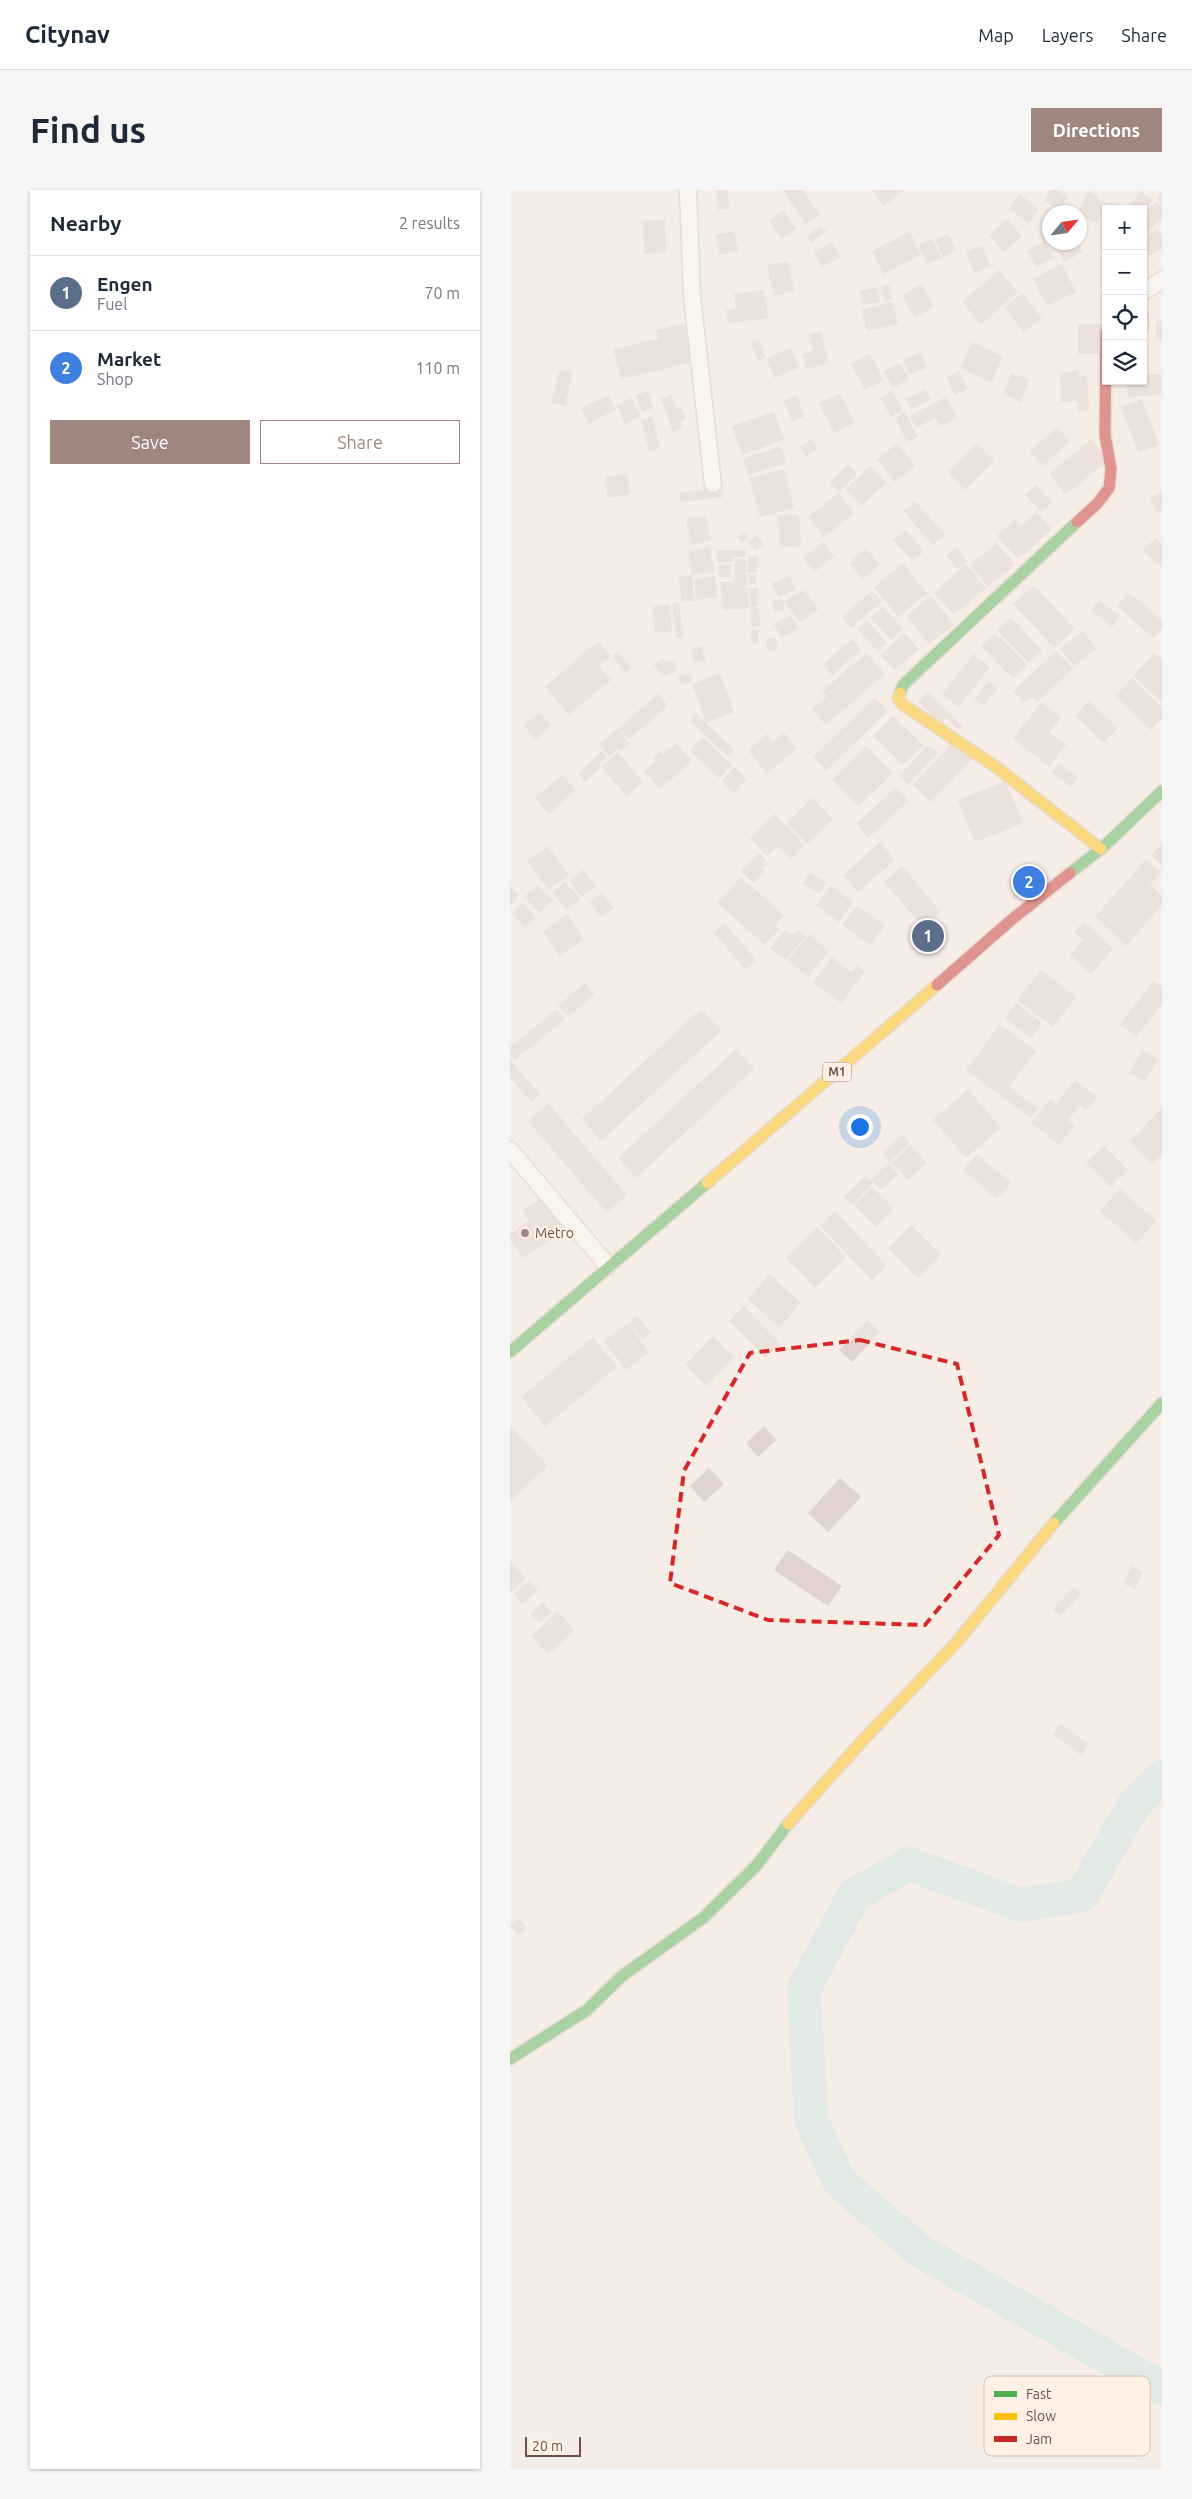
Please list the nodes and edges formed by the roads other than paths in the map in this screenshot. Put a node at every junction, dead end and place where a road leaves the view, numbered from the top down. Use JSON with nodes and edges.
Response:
{"nodes":[{"id":1,"x":688,"y":190,"type":"edge"},
{"id":2,"x":1162,"y":280,"type":"edge"},
{"id":3,"x":1147,"y":289,"type":"edge"},
{"id":4,"x":1106,"y":340,"type":"edge"},
{"id":5,"x":713,"y":484,"type":"dead end"},
{"id":6,"x":1162,"y":791,"type":"edge"},
{"id":7,"x":1101,"y":849,"type":"junction"},
{"id":8,"x":510,"y":1150,"type":"edge"},
{"id":9,"x":608,"y":1266,"type":"junction"},
{"id":10,"x":510,"y":1352,"type":"edge"},
{"id":11,"x":1162,"y":1403,"type":"edge"},
{"id":12,"x":510,"y":2059,"type":"edge"}],
"edges":[{"from":1,"to":5,"type":"street"},
{"from":2,"to":3,"type":"street"},
{"from":4,"to":7,"type":"main road"},
{"from":6,"to":7,"type":"main road","number":"M1"},
{"from":7,"to":9,"type":"main road","number":"M1"},
{"from":8,"to":9,"type":"street"},
{"from":9,"to":10,"type":"main road","number":"M1"},
{"from":11,"to":12,"type":"main road"}]}
